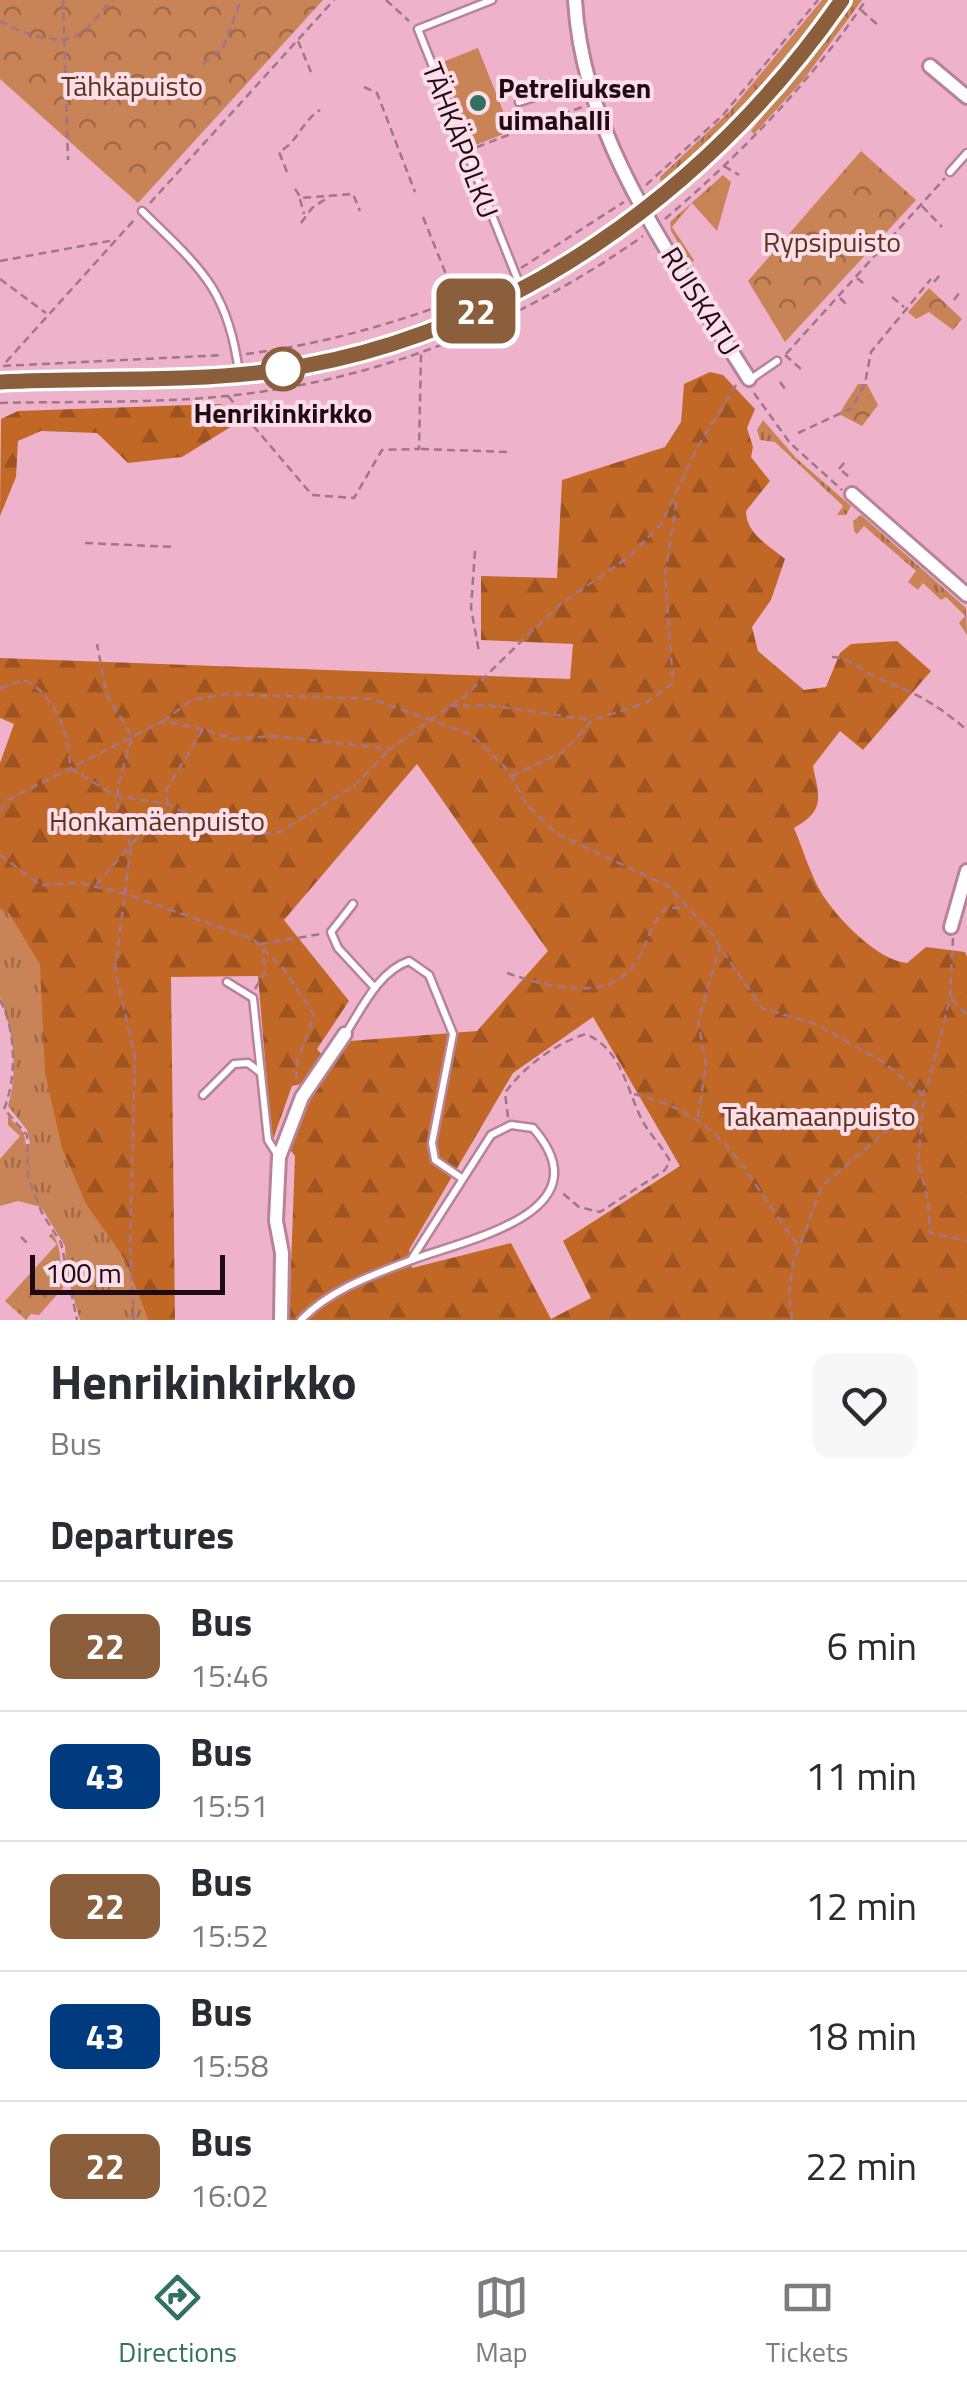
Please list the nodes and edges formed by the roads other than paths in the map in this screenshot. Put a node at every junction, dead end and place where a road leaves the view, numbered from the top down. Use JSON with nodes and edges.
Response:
{"nodes":[{"id":1,"x":492,"y":0,"type":"edge"},
{"id":2,"x":575,"y":0,"type":"edge"},
{"id":3,"x":842,"y":0,"type":"edge"},
{"id":4,"x":930,"y":66,"type":"dead end"},
{"id":5,"x":585,"y":80,"type":"junction"},
{"id":6,"x":967,"y":97,"type":"edge"},
{"id":7,"x":520,"y":102,"type":"dead end"},
{"id":8,"x":967,"y":153,"type":"edge"},
{"id":9,"x":950,"y":172,"type":"road end"},
{"id":10,"x":641,"y":201,"type":"junction"},
{"id":11,"x":142,"y":211,"type":"road end"},
{"id":12,"x":517,"y":281,"type":"junction"},
{"id":13,"x":777,"y":362,"type":"road end"},
{"id":14,"x":239,"y":374,"type":"junction"},
{"id":15,"x":745,"y":380,"type":"joint"},
{"id":16,"x":0,"y":382,"type":"edge"},
{"id":17,"x":852,"y":494,"type":"road end"},
{"id":18,"x":967,"y":595,"type":"edge"},
{"id":19,"x":967,"y":870,"type":"edge"},
{"id":20,"x":353,"y":904,"type":"dead end"},
{"id":21,"x":951,"y":926,"type":"road end"},
{"id":22,"x":227,"y":982,"type":"dead end"},
{"id":23,"x":375,"y":988,"type":"junction"},
{"id":24,"x":345,"y":1034,"type":"joint"},
{"id":25,"x":261,"y":1073,"type":"junction"},
{"id":26,"x":203,"y":1095,"type":"dead end"},
{"id":27,"x":279,"y":1157,"type":"junction"},
{"id":28,"x":460,"y":1177,"type":"junction"},
{"id":29,"x":411,"y":1260,"type":"junction"},
{"id":30,"x":281,"y":1320,"type":"edge"},
{"id":31,"x":301,"y":1320,"type":"edge"}],
"edges":[{"from":1,"to":12,"type":"lane","name":"TÄHKÄPOLKU"},
{"from":2,"to":5,"type":"street","name":"RUISKATU"},
{"from":3,"to":10,"type":"street"},
{"from":4,"to":6,"type":"street"},
{"from":5,"to":7,"type":"lane"},
{"from":5,"to":10,"type":"street","name":"RUISKATU"},
{"from":8,"to":9,"type":"lane"},
{"from":10,"to":12,"type":"street"},
{"from":10,"to":15,"type":"street","name":"RUISKATU"},
{"from":11,"to":14,"type":"lane"},
{"from":12,"to":14,"type":"street"},
{"from":13,"to":15,"type":"lane"},
{"from":14,"to":16,"type":"street"},
{"from":17,"to":18,"type":"street"},
{"from":19,"to":21,"type":"street"},
{"from":20,"to":23,"type":"lane"},
{"from":22,"to":25,"type":"lane"},
{"from":23,"to":24,"type":"lane"},
{"from":23,"to":28,"type":"lane"},
{"from":24,"to":27,"type":"street"},
{"from":25,"to":26,"type":"lane"},
{"from":25,"to":27,"type":"lane"},
{"from":27,"to":30,"type":"street"},
{"from":28,"to":29,"type":"lane"},
{"from":28,"to":29,"type":"lane"},
{"from":29,"to":31,"type":"lane"}]}
